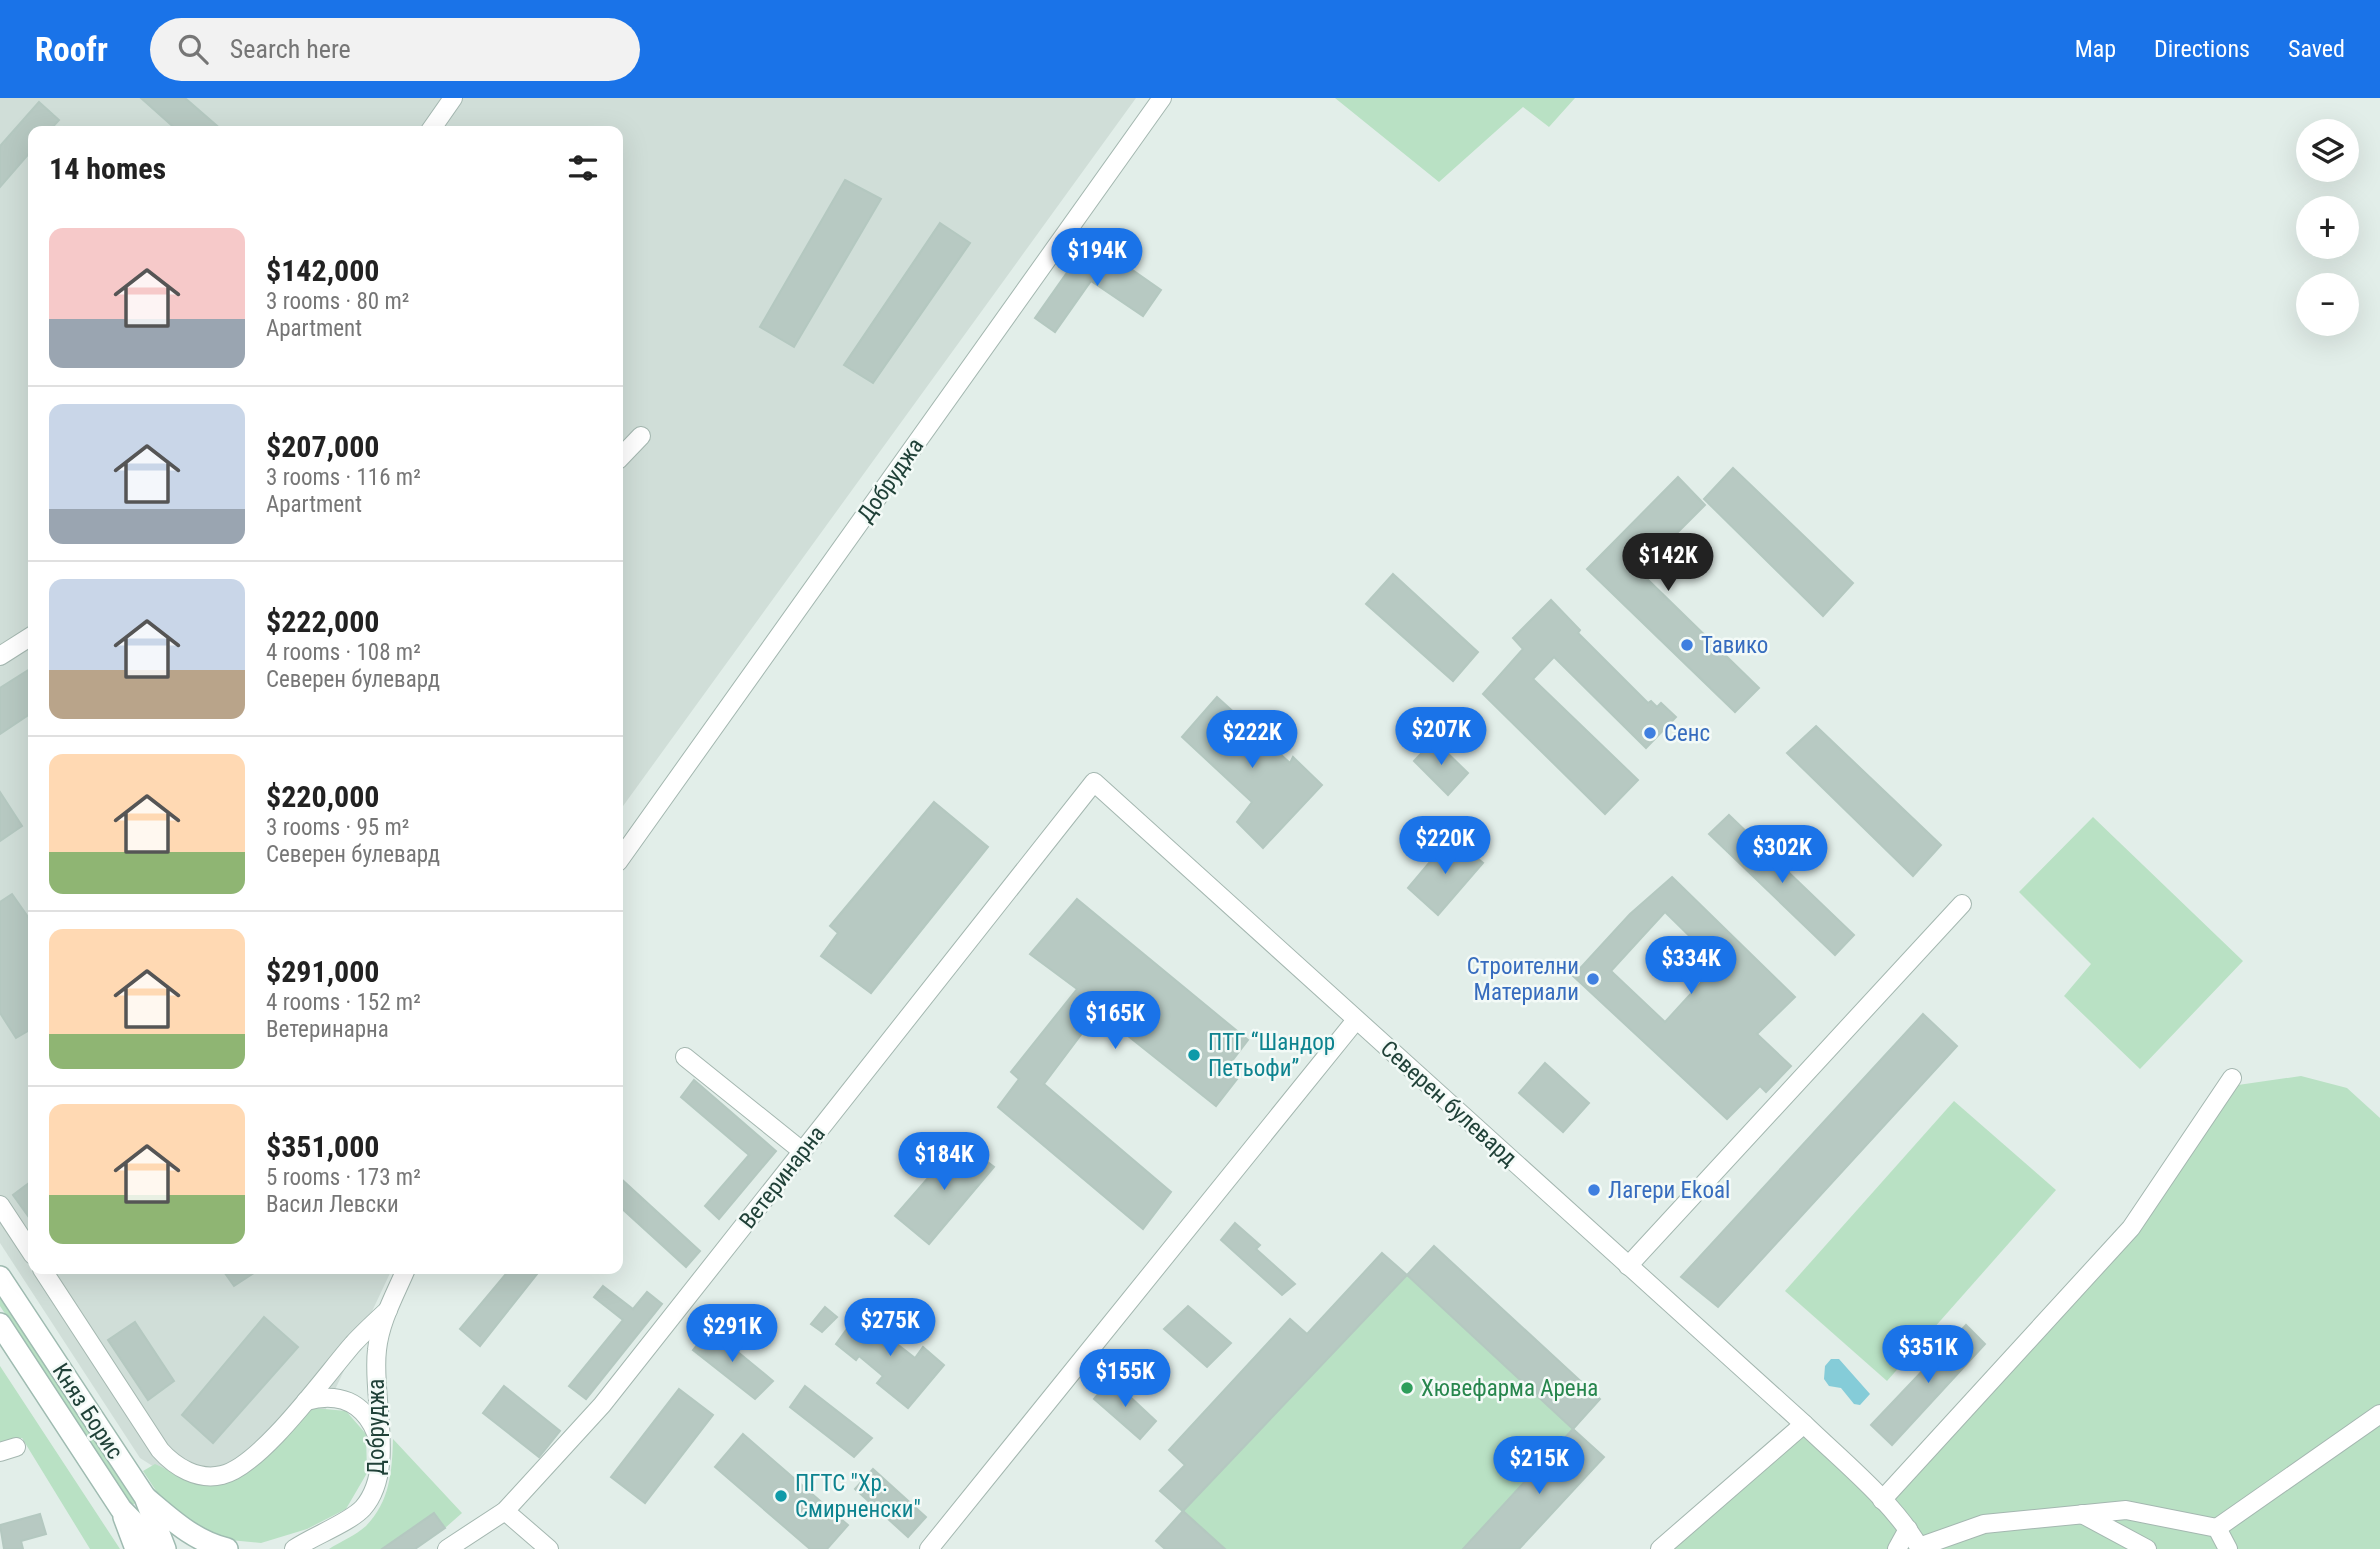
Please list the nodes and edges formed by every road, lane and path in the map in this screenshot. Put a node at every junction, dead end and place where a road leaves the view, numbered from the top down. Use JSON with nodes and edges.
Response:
{"nodes":[{"id":1,"x":453,"y":98,"type":"edge"},
{"id":2,"x":1162,"y":98,"type":"edge"},
{"id":3,"x":433,"y":126,"type":"edge"},
{"id":4,"x":641,"y":436,"type":"dead end"},
{"id":5,"x":623,"y":455,"type":"edge"},
{"id":6,"x":28,"y":638,"type":"edge"},
{"id":7,"x":0,"y":656,"type":"edge"},
{"id":8,"x":1094,"y":782,"type":"joint"},
{"id":9,"x":623,"y":855,"type":"edge"},
{"id":10,"x":1962,"y":904,"type":"dead end"},
{"id":11,"x":1356,"y":1020,"type":"junction"},
{"id":12,"x":685,"y":1057,"type":"dead end"},
{"id":13,"x":2232,"y":1078,"type":"dead end"},
{"id":14,"x":803,"y":1152,"type":"junction"},
{"id":15,"x":0,"y":1205,"type":"edge"},
{"id":16,"x":28,"y":1247,"type":"edge"},
{"id":17,"x":1628,"y":1266,"type":"junction"},
{"id":18,"x":45,"y":1274,"type":"edge"},
{"id":19,"x":404,"y":1274,"type":"edge"},
{"id":20,"x":0,"y":1277,"type":"edge"},
{"id":21,"x":388,"y":1310,"type":"junction"},
{"id":22,"x":0,"y":1324,"type":"edge"},
{"id":23,"x":306,"y":1401,"type":"junction"},
{"id":24,"x":2380,"y":1414,"type":"edge"},
{"id":25,"x":1804,"y":1424,"type":"junction"},
{"id":26,"x":379,"y":1440,"type":"junction"},
{"id":27,"x":145,"y":1497,"type":"junction"},
{"id":28,"x":1882,"y":1500,"type":"junction"},
{"id":29,"x":121,"y":1509,"type":"junction"},
{"id":30,"x":505,"y":1511,"type":"junction"},
{"id":31,"x":2082,"y":1514,"type":"junction"},
{"id":32,"x":2217,"y":1528,"type":"junction"},
{"id":33,"x":1908,"y":1529,"type":"junction"},
{"id":34,"x":292,"y":1548,"type":"edge"},
{"id":35,"x":1919,"y":1548,"type":"edge"},
{"id":36,"x":136,"y":1549,"type":"edge"},
{"id":37,"x":163,"y":1549,"type":"edge"},
{"id":38,"x":227,"y":1549,"type":"edge"},
{"id":39,"x":447,"y":1549,"type":"edge"},
{"id":40,"x":549,"y":1549,"type":"edge"},
{"id":41,"x":929,"y":1549,"type":"edge"},
{"id":42,"x":1660,"y":1549,"type":"edge"},
{"id":43,"x":1897,"y":1549,"type":"edge"},
{"id":44,"x":2147,"y":1549,"type":"edge"},
{"id":45,"x":2228,"y":1549,"type":"edge"}],
"edges":[{"from":1,"to":3,"type":"street"},
{"from":2,"to":9,"type":"street","name":"Добруджа"},
{"from":4,"to":5,"type":"street"},
{"from":6,"to":7,"type":"street"},
{"from":8,"to":11,"type":"street","name":"Северен булевард"},
{"from":8,"to":14,"type":"street","name":"Ветеринарна"},
{"from":10,"to":17,"type":"street"},
{"from":11,"to":17,"type":"street","name":"Северен булевард"},
{"from":11,"to":41,"type":"street"},
{"from":12,"to":14,"type":"street"},
{"from":13,"to":28,"type":"street"},
{"from":14,"to":30,"type":"street","name":"Ветеринарна"},
{"from":15,"to":16,"type":"street"},
{"from":17,"to":25,"type":"street","name":"Северен булевард"},
{"from":18,"to":23,"type":"street"},
{"from":19,"to":21,"type":"street","name":"Добруджа"},
{"from":20,"to":27,"type":"street","name":"Княз Борис"},
{"from":21,"to":23,"type":"street"},
{"from":21,"to":26,"type":"street","name":"Добруджа"},
{"from":22,"to":29,"type":"street","name":"Княз Борис"},
{"from":23,"to":26,"type":"street"},
{"from":24,"to":32,"type":"street"},
{"from":25,"to":28,"type":"street","name":"Северен булевард"},
{"from":25,"to":42,"type":"street"},
{"from":26,"to":34,"type":"street","name":"Добруджа"},
{"from":27,"to":37,"type":"street","name":"Княз Борис"},
{"from":27,"to":38,"type":"street"},
{"from":28,"to":33,"type":"street","name":"Северен булевард"},
{"from":29,"to":36,"type":"street"},
{"from":29,"to":37,"type":"street","name":"Княз Борис"},
{"from":30,"to":39,"type":"street","name":"Ветеринарна"},
{"from":30,"to":40,"type":"street"},
{"from":31,"to":32,"type":"street"},
{"from":31,"to":35,"type":"street"},
{"from":31,"to":44,"type":"street"},
{"from":32,"to":45,"type":"street"},
{"from":33,"to":35,"type":"street","name":"Северен булевард"},
{"from":33,"to":43,"type":"street"}]}
